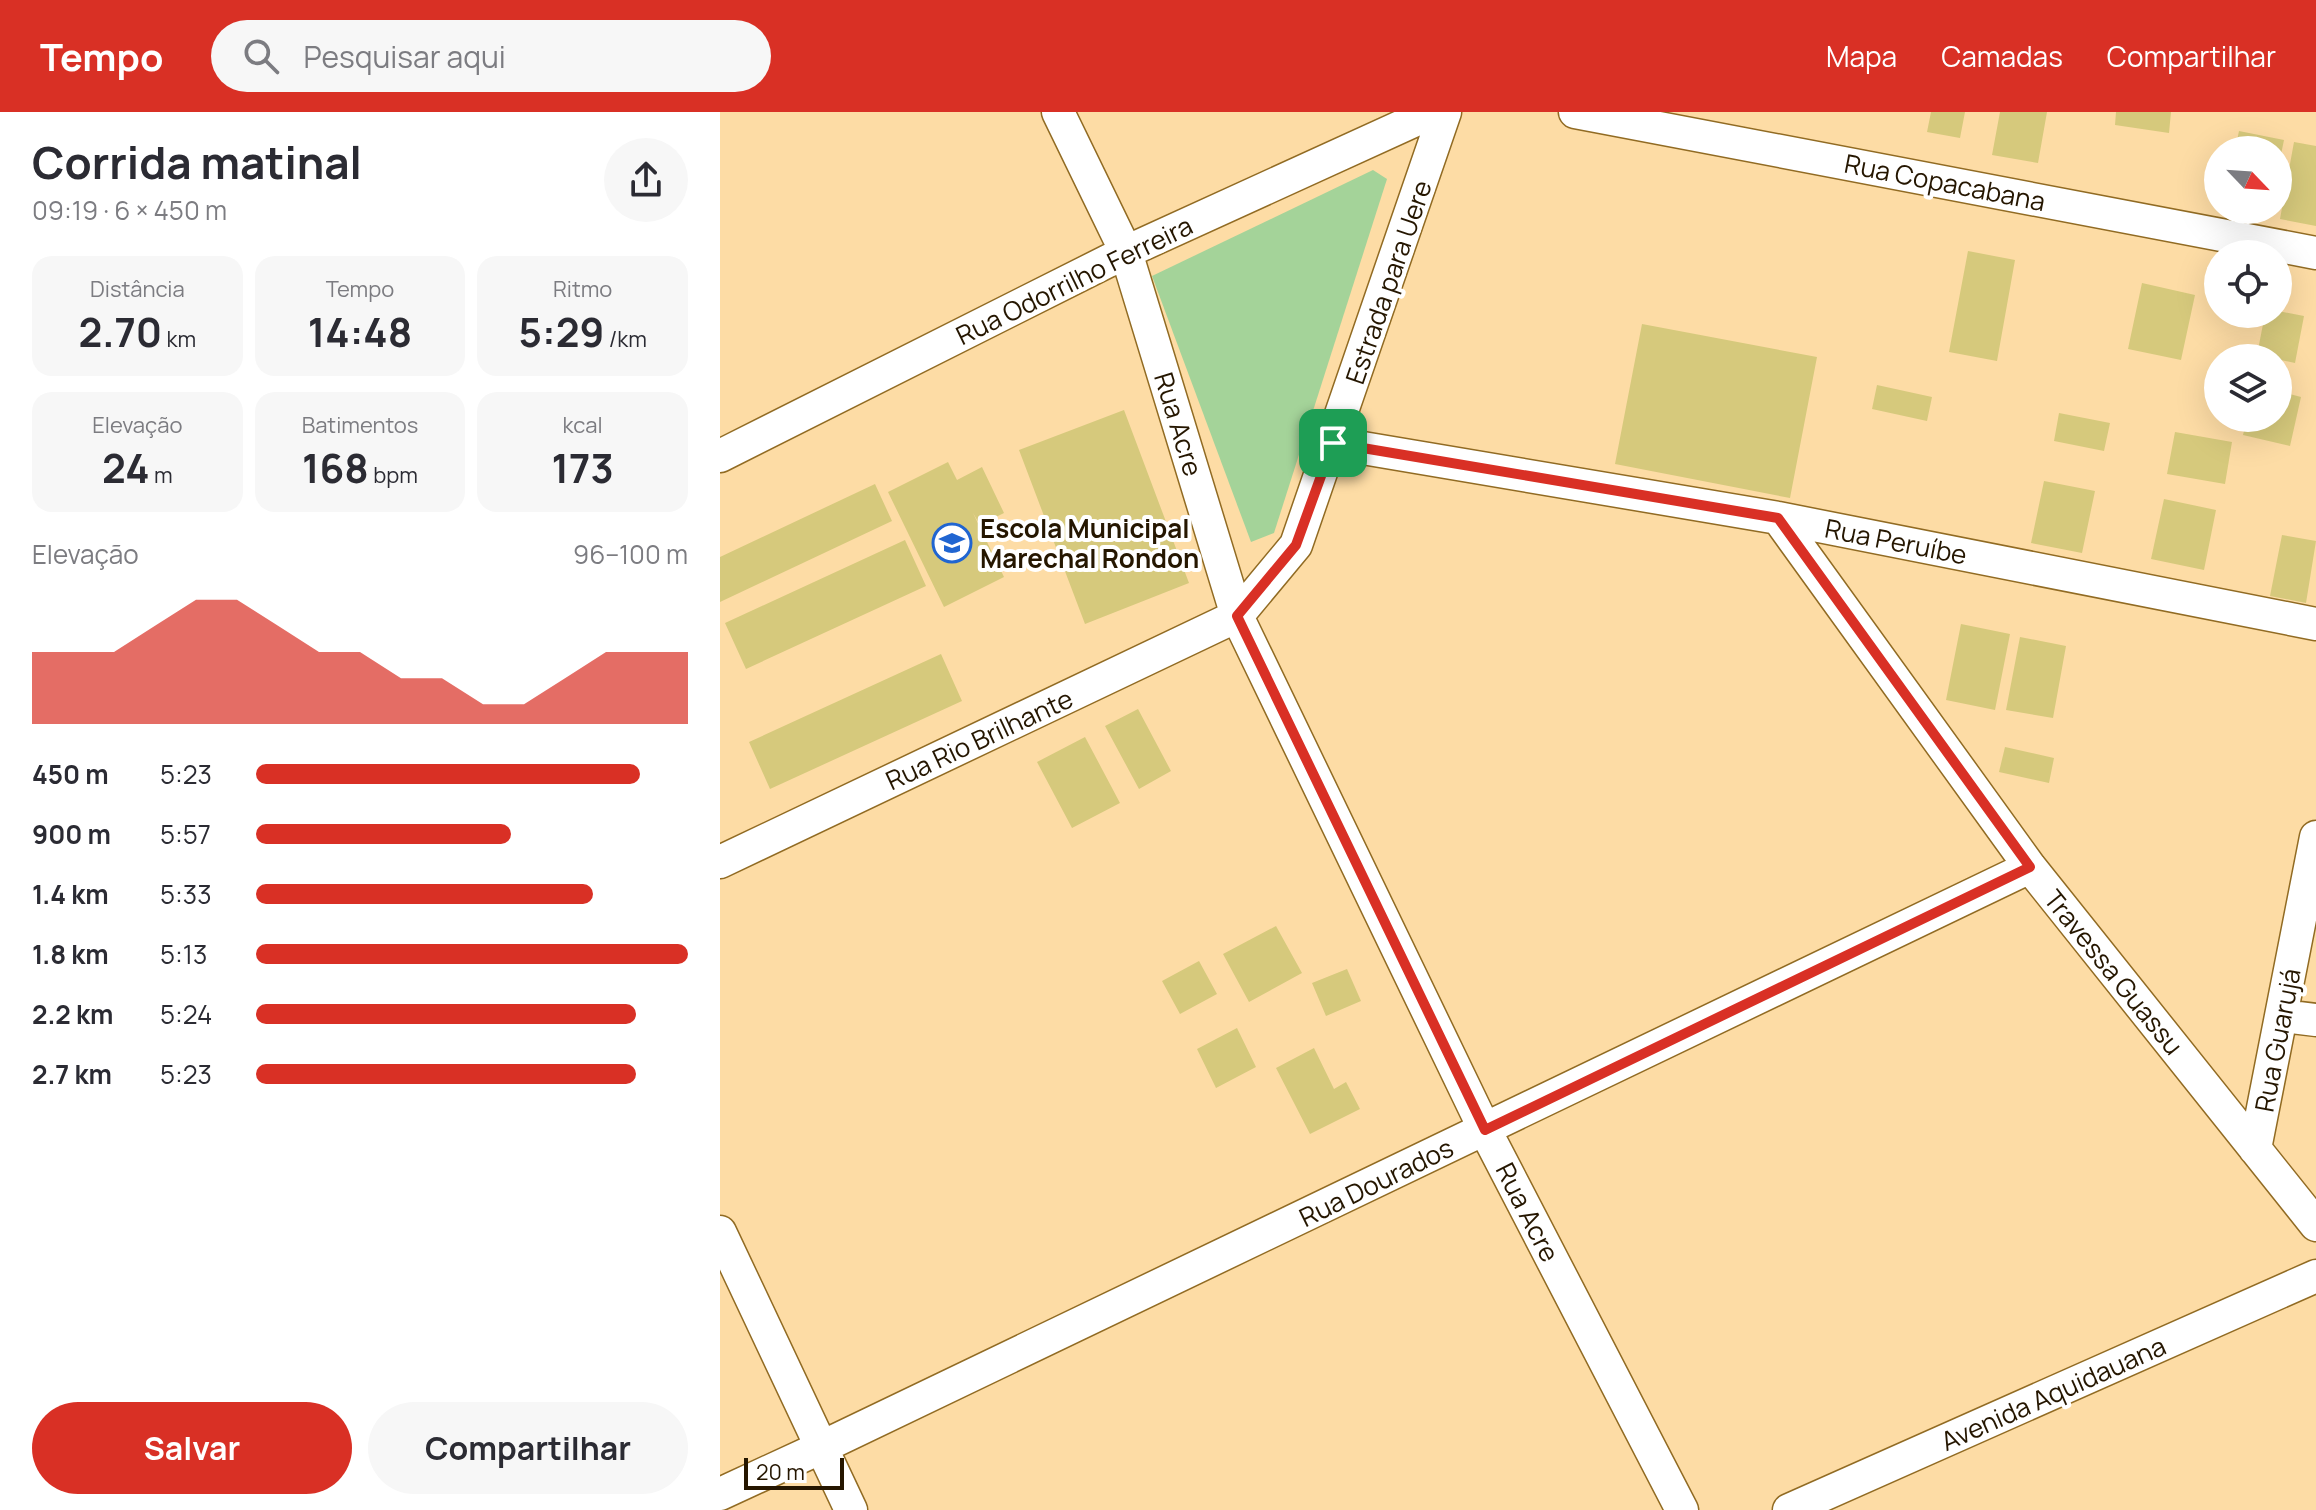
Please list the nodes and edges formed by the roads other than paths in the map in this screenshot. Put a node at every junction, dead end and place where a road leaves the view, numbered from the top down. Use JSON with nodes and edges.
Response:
{"nodes":[{"id":1,"x":1058,"y":112,"type":"edge"},
{"id":2,"x":1433,"y":112,"type":"edge"},
{"id":3,"x":1445,"y":112,"type":"edge"},
{"id":4,"x":1575,"y":112,"type":"edge"},
{"id":5,"x":1126,"y":252,"type":"junction"},
{"id":6,"x":2316,"y":253,"type":"edge"},
{"id":7,"x":1333,"y":443,"type":"junction"},
{"id":8,"x":720,"y":456,"type":"edge"},
{"id":9,"x":1778,"y":518,"type":"junction"},
{"id":10,"x":1237,"y":616,"type":"junction"},
{"id":11,"x":2316,"y":624,"type":"edge"},
{"id":12,"x":2316,"y":837,"type":"edge"},
{"id":13,"x":720,"y":862,"type":"edge"},
{"id":14,"x":2030,"y":867,"type":"junction"},
{"id":15,"x":2283,"y":1016,"type":"junction"},
{"id":16,"x":2316,"y":1020,"type":"edge"},
{"id":17,"x":1485,"y":1130,"type":"junction"},
{"id":18,"x":2255,"y":1149,"type":"junction"},
{"id":19,"x":2316,"y":1225,"type":"edge"},
{"id":20,"x":720,"y":1232,"type":"edge"},
{"id":21,"x":2316,"y":1276,"type":"edge"},
{"id":22,"x":822,"y":1447,"type":"junction"},
{"id":23,"x":720,"y":1494,"type":"edge"},
{"id":24,"x":851,"y":1510,"type":"edge"},
{"id":25,"x":1682,"y":1510,"type":"edge"},
{"id":26,"x":1789,"y":1510,"type":"edge"}],
"edges":[{"from":1,"to":5,"type":"street","name":"Rua Acre"},
{"from":2,"to":5,"type":"street","name":"Rua Odorrilho Ferreira"},
{"from":3,"to":7,"type":"street","name":"Estrada para Uere"},
{"from":4,"to":6,"type":"street","name":"Rua Copacabana"},
{"from":5,"to":8,"type":"street","name":"Rua Odorrilho Ferreira"},
{"from":5,"to":10,"type":"street","name":"Rua Acre"},
{"from":7,"to":9,"type":"street","name":"Rua Peruíbe"},
{"from":7,"to":10,"type":"street","name":"Estrada para Uere"},
{"from":9,"to":11,"type":"street","name":"Rua Peruíbe"},
{"from":9,"to":14,"type":"street","name":"Travessa Guassu"},
{"from":10,"to":13,"type":"street","name":"Rua Rio Brilhante"},
{"from":10,"to":17,"type":"street","name":"Rua Acre"},
{"from":12,"to":15,"type":"street","name":"Rua Guarujá"},
{"from":14,"to":17,"type":"street","name":"Rua Dourados"},
{"from":14,"to":18,"type":"street","name":"Travessa Guassu"},
{"from":15,"to":16,"type":"street"},
{"from":15,"to":18,"type":"street","name":"Rua Guarujá"},
{"from":17,"to":22,"type":"street","name":"Rua Dourados"},
{"from":17,"to":25,"type":"street","name":"Rua Acre"},
{"from":18,"to":19,"type":"street","name":"Travessa Guassu"},
{"from":20,"to":22,"type":"street"},
{"from":21,"to":26,"type":"street","name":"Avenida Aquidauana"},
{"from":22,"to":23,"type":"street","name":"Rua Dourados"},
{"from":22,"to":24,"type":"street"}]}
